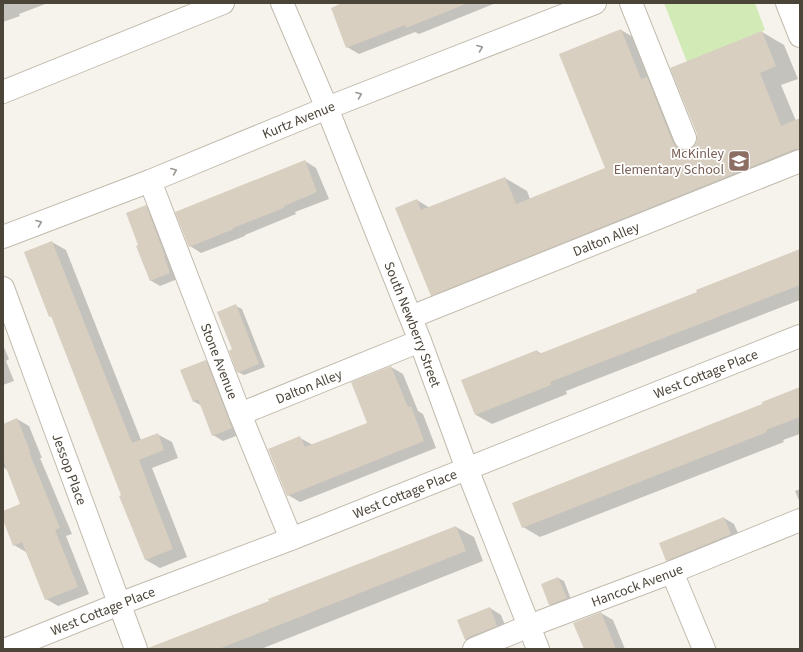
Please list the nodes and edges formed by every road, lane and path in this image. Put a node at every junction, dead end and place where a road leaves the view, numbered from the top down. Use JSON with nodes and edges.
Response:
{"nodes":[{"id":1,"x":223,"y":3,"type":"edge"},
{"id":2,"x":282,"y":3,"type":"edge"},
{"id":3,"x":595,"y":3,"type":"edge"},
{"id":4,"x":631,"y":3,"type":"edge"},
{"id":5,"x":787,"y":3,"type":"edge"},
{"id":6,"x":800,"y":36,"type":"edge"},
{"id":7,"x":3,"y":92,"type":"edge"},
{"id":8,"x":327,"y":108,"type":"junction"},
{"id":9,"x":685,"y":138,"type":"dead end"},
{"id":10,"x":800,"y":160,"type":"edge"},
{"id":11,"x":150,"y":181,"type":"junction"},
{"id":12,"x":3,"y":237,"type":"edge"},
{"id":13,"x":3,"y":288,"type":"edge"},
{"id":14,"x":411,"y":317,"type":"junction"},
{"id":15,"x":800,"y":336,"type":"edge"},
{"id":16,"x":420,"y":341,"type":"junction"},
{"id":17,"x":240,"y":414,"type":"junction"},
{"id":18,"x":467,"y":469,"type":"junction"},
{"id":19,"x":800,"y":520,"type":"edge"},
{"id":20,"x":291,"y":539,"type":"junction"},
{"id":21,"x":672,"y":572,"type":"junction"},
{"id":22,"x":119,"y":604,"type":"junction"},
{"id":23,"x":529,"y":626,"type":"junction"},
{"id":24,"x":7,"y":649,"type":"edge"},
{"id":25,"x":136,"y":649,"type":"edge"},
{"id":26,"x":474,"y":649,"type":"edge"},
{"id":27,"x":538,"y":649,"type":"edge"},
{"id":28,"x":704,"y":649,"type":"edge"}],
"edges":[{"from":1,"to":7,"type":"street"},
{"from":2,"to":8,"type":"street","name":"South Newberry Street"},
{"from":8,"to":3,"type":"street","name":"Kurtz Avenue","one_way":true},
{"from":4,"to":9,"type":"street"},
{"from":5,"to":6,"type":"street"},
{"from":11,"to":8,"type":"street","name":"Kurtz Avenue","one_way":true},
{"from":8,"to":14,"type":"street","name":"South Newberry Street"},
{"from":10,"to":14,"type":"street","name":"Dalton Alley"},
{"from":12,"to":11,"type":"street","name":"Kurtz Avenue","one_way":true},
{"from":11,"to":17,"type":"street","name":"Stone Avenue"},
{"from":13,"to":22,"type":"street","name":"Jessop Place"},
{"from":14,"to":16,"type":"street","name":"South Newberry Street"},
{"from":15,"to":18,"type":"street","name":"West Cottage Place"},
{"from":16,"to":17,"type":"street","name":"Dalton Alley"},
{"from":16,"to":18,"type":"street","name":"South Newberry Street"},
{"from":17,"to":20,"type":"street","name":"Stone Avenue"},
{"from":18,"to":20,"type":"street","name":"West Cottage Place"},
{"from":18,"to":23,"type":"street","name":"South Newberry Street"},
{"from":19,"to":21,"type":"street","name":"Hancock Avenue"},
{"from":20,"to":22,"type":"street","name":"West Cottage Place"},
{"from":21,"to":23,"type":"street","name":"Hancock Avenue"},
{"from":21,"to":28,"type":"street"},
{"from":22,"to":24,"type":"street","name":"West Cottage Place"},
{"from":22,"to":25,"type":"street","name":"Jessop Place"},
{"from":23,"to":26,"type":"street","name":"Hancock Avenue"},
{"from":23,"to":27,"type":"street","name":"South Newberry Street"}]}
